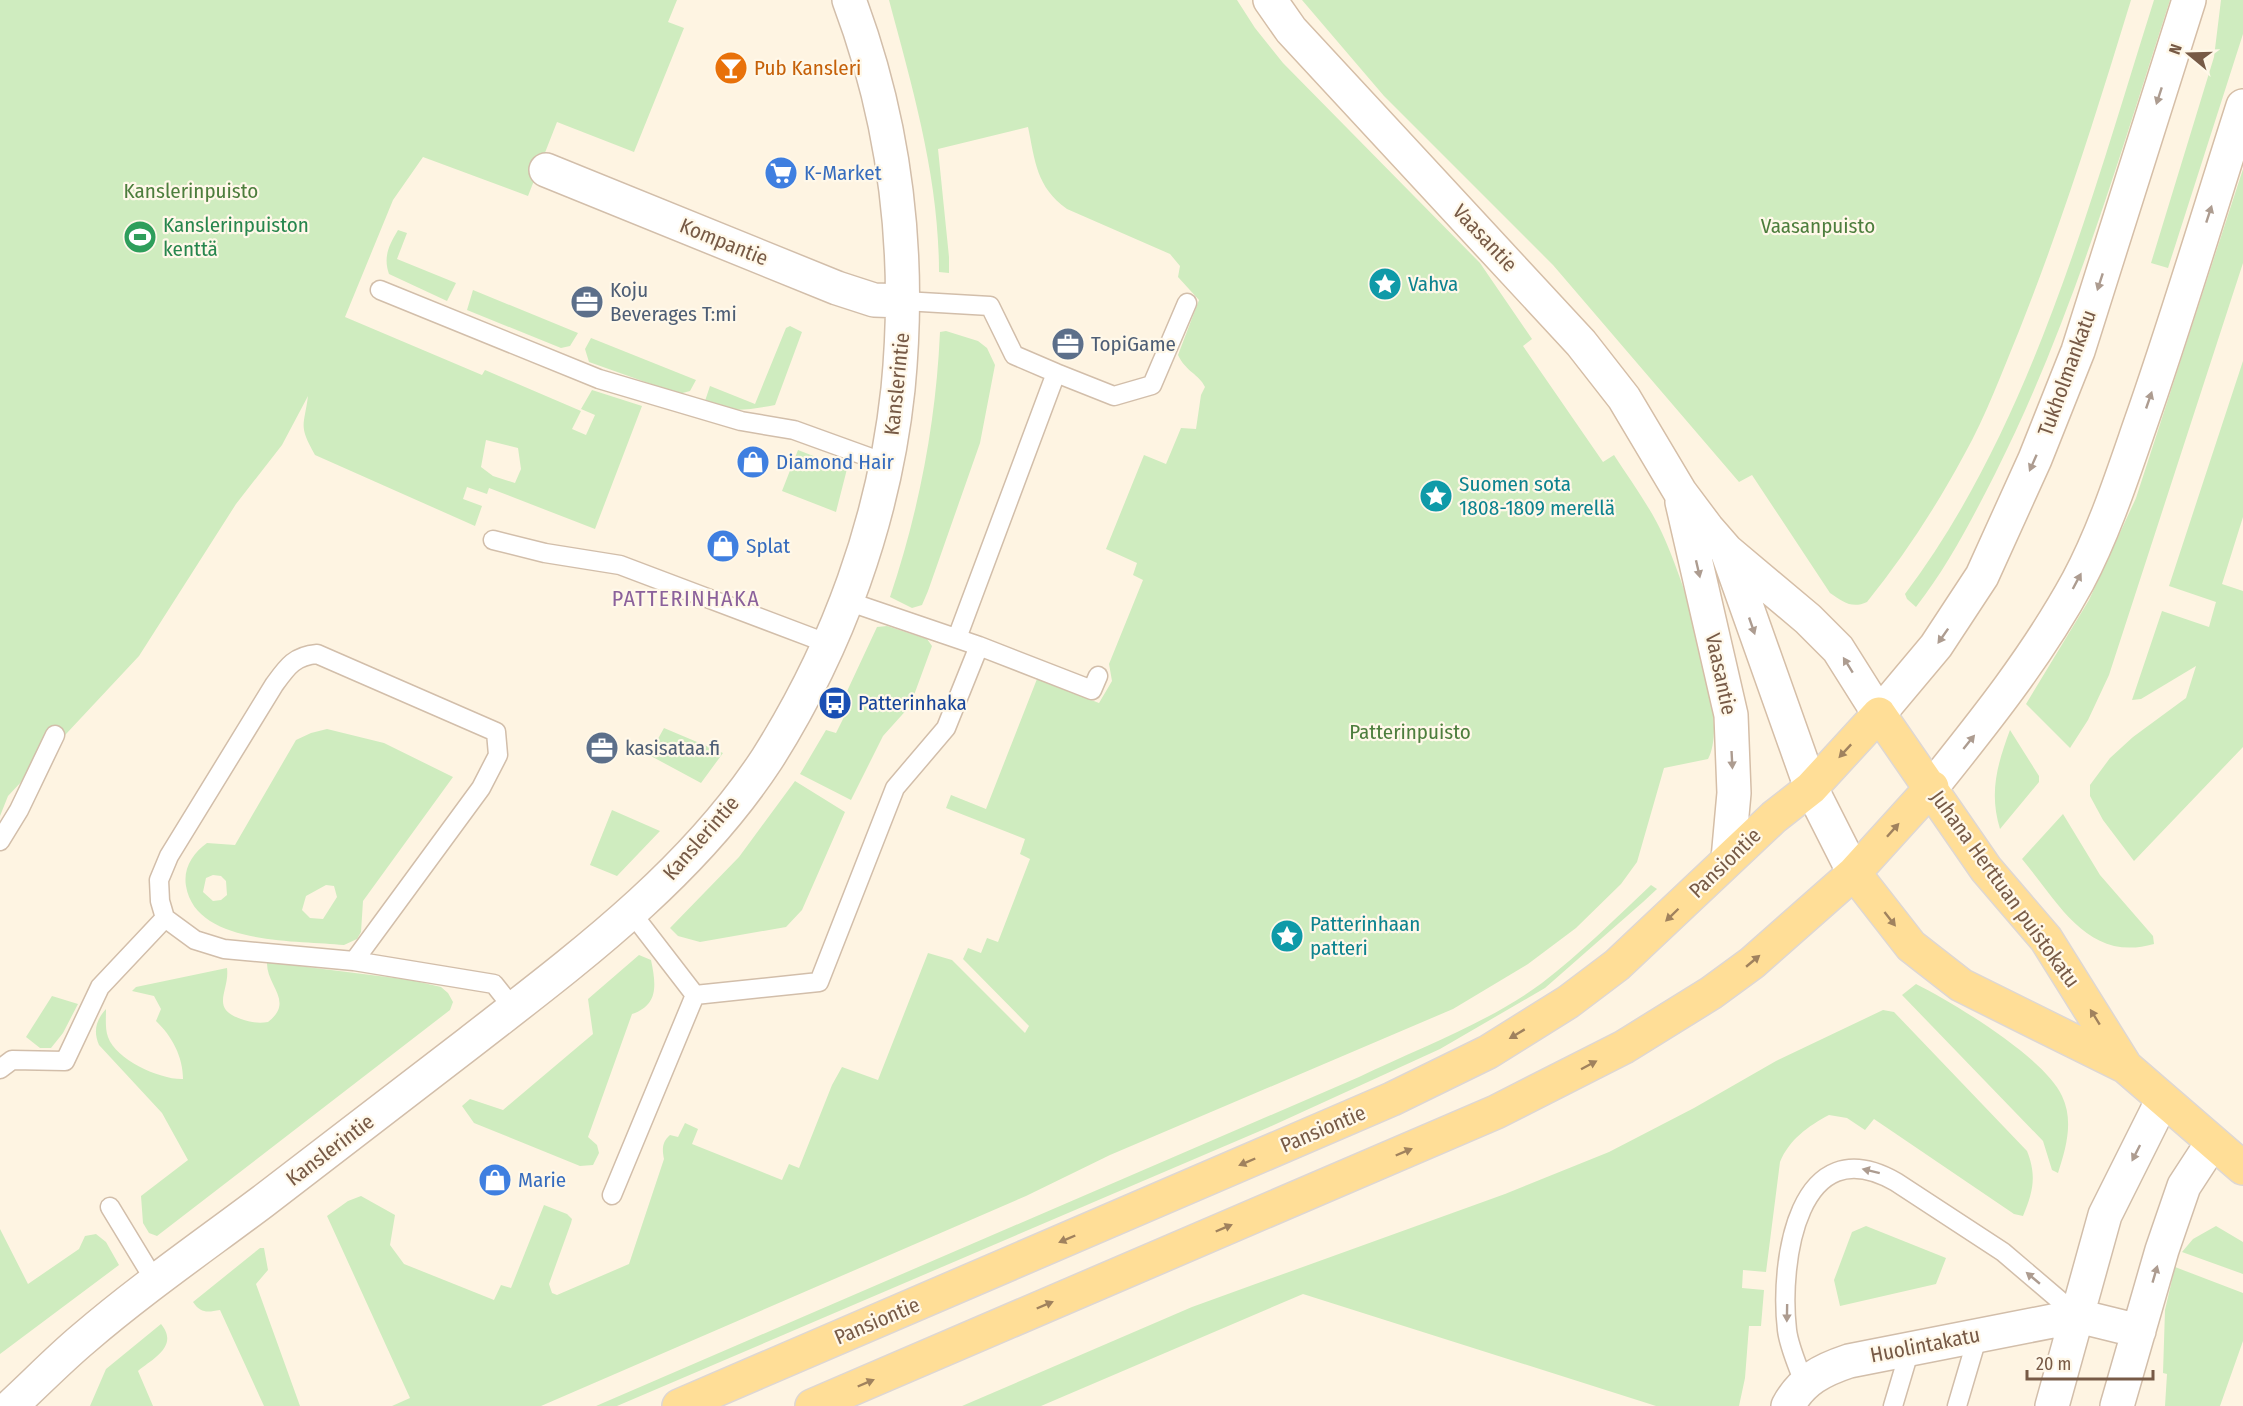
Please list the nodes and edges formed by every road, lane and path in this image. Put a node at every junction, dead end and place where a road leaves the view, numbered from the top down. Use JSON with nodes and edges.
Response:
{"nodes":[{"id":1,"x":849,"y":0,"type":"edge"},
{"id":2,"x":1270,"y":0,"type":"edge"},
{"id":3,"x":2189,"y":0,"type":"edge"},
{"id":4,"x":2243,"y":106,"type":"edge"},
{"id":5,"x":546,"y":170,"type":"dead end"},
{"id":6,"x":380,"y":290,"type":"dead end"},
{"id":7,"x":904,"y":301,"type":"junction"},
{"id":8,"x":1187,"y":303,"type":"dead end"},
{"id":9,"x":1056,"y":373,"type":"junction"},
{"id":10,"x":888,"y":464,"type":"junction"},
{"id":11,"x":1680,"y":492,"type":"junction"},
{"id":12,"x":493,"y":540,"type":"dead end"},
{"id":13,"x":1727,"y":551,"type":"junction"},
{"id":14,"x":847,"y":601,"type":"junction"},
{"id":15,"x":957,"y":638,"type":"junction"},
{"id":16,"x":829,"y":644,"type":"junction"},
{"id":17,"x":979,"y":646,"type":"junction"},
{"id":18,"x":1098,"y":676,"type":"dead end"},
{"id":19,"x":1880,"y":714,"type":"junction"},
{"id":20,"x":55,"y":735,"type":"dead end"},
{"id":21,"x":1932,"y":787,"type":"junction"},
{"id":22,"x":1811,"y":788,"type":"junction"},
{"id":23,"x":0,"y":841,"type":"edge"},
{"id":24,"x":1728,"y":859,"type":"junction"},
{"id":25,"x":1854,"y":873,"type":"junction"},
{"id":26,"x":631,"y":912,"type":"junction"},
{"id":27,"x":165,"y":918,"type":"junction"},
{"id":28,"x":354,"y":961,"type":"junction"},
{"id":29,"x":695,"y":995,"type":"junction"},
{"id":30,"x":513,"y":1008,"type":"junction"},
{"id":31,"x":2126,"y":1067,"type":"junction"},
{"id":32,"x":0,"y":1069,"type":"edge"},
{"id":33,"x":2162,"y":1101,"type":"junction"},
{"id":34,"x":2212,"y":1143,"type":"junction"},
{"id":35,"x":2243,"y":1168,"type":"edge"},
{"id":36,"x":612,"y":1195,"type":"dead end"},
{"id":37,"x":110,"y":1207,"type":"dead end"},
{"id":38,"x":155,"y":1281,"type":"junction"},
{"id":39,"x":2078,"y":1316,"type":"junction"},
{"id":40,"x":2139,"y":1330,"type":"junction"},
{"id":41,"x":1978,"y":1335,"type":"junction"},
{"id":42,"x":1910,"y":1349,"type":"junction"},
{"id":43,"x":1796,"y":1394,"type":"edge"},
{"id":44,"x":0,"y":1397,"type":"edge"},
{"id":45,"x":9,"y":1406,"type":"edge"},
{"id":46,"x":679,"y":1406,"type":"edge"},
{"id":47,"x":813,"y":1406,"type":"edge"},
{"id":48,"x":1893,"y":1406,"type":"edge"},
{"id":49,"x":1957,"y":1406,"type":"edge"},
{"id":50,"x":2052,"y":1406,"type":"edge"},
{"id":51,"x":2118,"y":1406,"type":"edge"}],
"edges":[{"from":1,"to":7,"type":"street","name":"Kanslerintie"},
{"from":2,"to":11,"type":"street","name":"Vaasantie"},
{"from":3,"to":19,"type":"street","name":"Tukholmankatu","one_way":true},
{"from":21,"to":4,"type":"street","one_way":true},
{"from":5,"to":7,"type":"street","name":"Kompantie"},
{"from":6,"to":10,"type":"lane"},
{"from":7,"to":9,"type":"lane"},
{"from":7,"to":10,"type":"street","name":"Kanslerintie"},
{"from":8,"to":9,"type":"lane"},
{"from":9,"to":15,"type":"lane"},
{"from":10,"to":14,"type":"street","name":"Kanslerintie"},
{"from":11,"to":13,"type":"street","name":"Vaasantie"},
{"from":11,"to":24,"type":"street","name":"Vaasantie","one_way":true},
{"from":12,"to":16,"type":"lane"},
{"from":19,"to":13,"type":"street","name":"Vaasantie","one_way":true},
{"from":13,"to":22,"type":"street","name":"Vaasantie","one_way":true},
{"from":14,"to":15,"type":"lane"},
{"from":14,"to":16,"type":"street","name":"Kanslerintie"},
{"from":15,"to":17,"type":"lane"},
{"from":16,"to":26,"type":"street","name":"Kanslerintie"},
{"from":17,"to":18,"type":"lane"},
{"from":17,"to":29,"type":"lane"},
{"from":19,"to":21,"type":"main road","name":"Juhana Herttuan puistokatu"},
{"from":19,"to":22,"type":"main road","name":"Pansiontie","one_way":true},
{"from":20,"to":23,"type":"lane"},
{"from":25,"to":21,"type":"main road","one_way":true},
{"from":31,"to":21,"type":"main road","name":"Juhana Herttuan puistokatu","one_way":true},
{"from":22,"to":24,"type":"main road","name":"Pansiontie"},
{"from":22,"to":25,"type":"street","name":"Juhana Herttuan puistokatu"},
{"from":24,"to":46,"type":"main road","name":"Pansiontie","one_way":true},
{"from":25,"to":31,"type":"main road","name":"Juhana Herttuan puistokatu","one_way":true},
{"from":47,"to":25,"type":"main road","one_way":true},
{"from":26,"to":29,"type":"lane"},
{"from":26,"to":30,"type":"street","name":"Kanslerintie"},
{"from":27,"to":28,"type":"lane"},
{"from":27,"to":28,"type":"lane"},
{"from":27,"to":32,"type":"lane"},
{"from":28,"to":30,"type":"lane"},
{"from":29,"to":36,"type":"lane"},
{"from":30,"to":38,"type":"street","name":"Kanslerintie"},
{"from":31,"to":33,"type":"main road","name":"Juhana Herttuan puistokatu"},
{"from":33,"to":34,"type":"main road","name":"Juhana Herttuan puistokatu"},
{"from":33,"to":39,"type":"street","one_way":true},
{"from":34,"to":35,"type":"main road","name":"Juhana Herttuan puistokatu"},
{"from":40,"to":34,"type":"street","one_way":true},
{"from":37,"to":38,"type":"lane"},
{"from":38,"to":45,"type":"street","name":"Kanslerintie"},
{"from":39,"to":40,"type":"street","name":"Huolintakatu"},
{"from":39,"to":41,"type":"street","name":"Huolintakatu"},
{"from":39,"to":43,"type":"lane","one_way":true},
{"from":39,"to":50,"type":"street"},
{"from":40,"to":51,"type":"street"},
{"from":41,"to":42,"type":"street","name":"Huolintakatu"},
{"from":41,"to":49,"type":"lane"},
{"from":42,"to":43,"type":"street","name":"Huolintakatu"},
{"from":42,"to":48,"type":"lane"},
{"from":44,"to":45,"type":"lane"}]}
